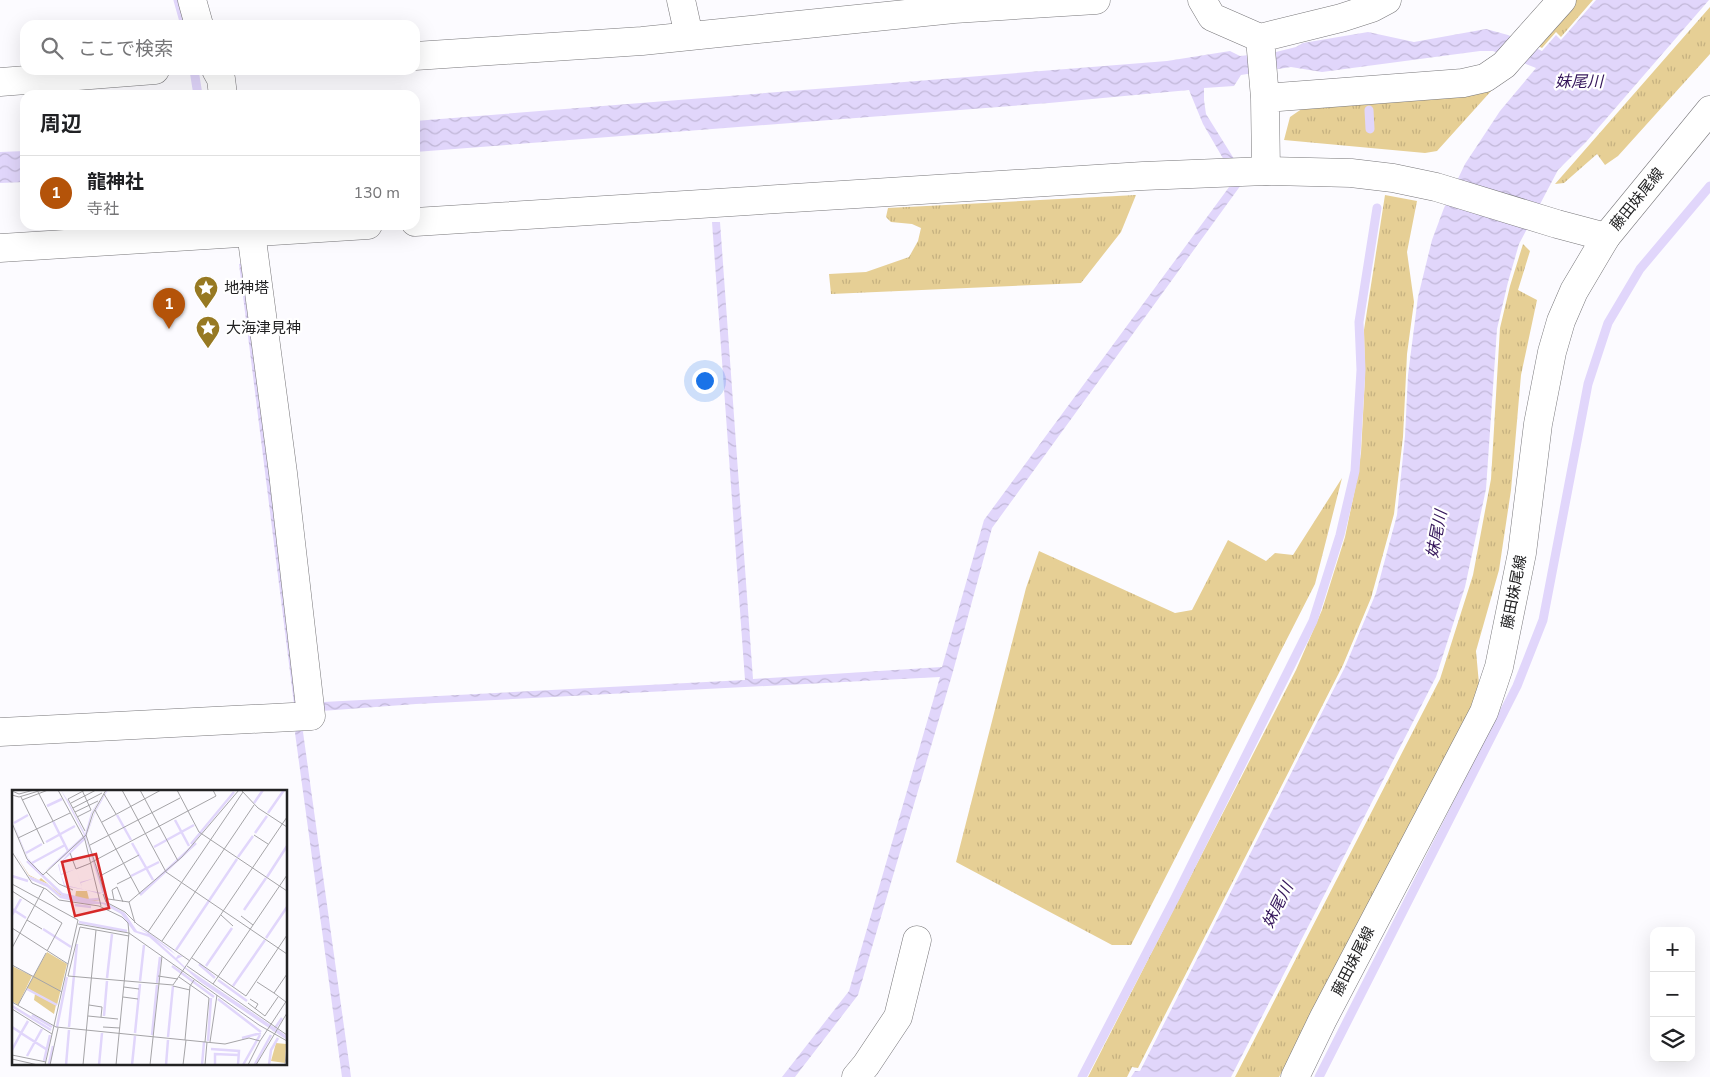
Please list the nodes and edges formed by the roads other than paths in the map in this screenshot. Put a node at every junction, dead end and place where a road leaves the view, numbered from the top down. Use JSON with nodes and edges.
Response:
{"nodes":[{"id":1,"x":192,"y":0,"type":"edge"},
{"id":2,"x":681,"y":0,"type":"edge"},
{"id":3,"x":1096,"y":0,"type":"edge"},
{"id":4,"x":1202,"y":0,"type":"edge"},
{"id":5,"x":1387,"y":0,"type":"edge"},
{"id":6,"x":1562,"y":0,"type":"edge"},
{"id":7,"x":198,"y":20,"type":"edge"},
{"id":8,"x":689,"y":36,"type":"junction"},
{"id":9,"x":420,"y":56,"type":"edge"},
{"id":10,"x":1263,"y":66,"type":"junction"},
{"id":11,"x":90,"y":75,"type":"edge"},
{"id":12,"x":219,"y":75,"type":"edge"},
{"id":13,"x":0,"y":82,"type":"edge"},
{"id":14,"x":222,"y":90,"type":"edge"},
{"id":15,"x":1710,"y":110,"type":"edge"},
{"id":16,"x":1266,"y":171,"type":"junction"},
{"id":17,"x":420,"y":222,"type":"edge"},
{"id":18,"x":242,"y":230,"type":"edge"},
{"id":19,"x":1606,"y":237,"type":"junction"},
{"id":20,"x":0,"y":248,"type":"edge"},
{"id":21,"x":0,"y":732,"type":"edge"},
{"id":22,"x":917,"y":940,"type":"dead end"},
{"id":23,"x":856,"y":1077,"type":"edge"},
{"id":24,"x":1295,"y":1077,"type":"edge"}],
"edges":[{"from":1,"to":7,"type":"street"},
{"from":2,"to":8,"type":"street"},
{"from":3,"to":8,"type":"street"},
{"from":4,"to":10,"type":"street"},
{"from":5,"to":10,"type":"street"},
{"from":6,"to":10,"type":"street"},
{"from":8,"to":9,"type":"street"},
{"from":10,"to":16,"type":"street"},
{"from":11,"to":13,"type":"street"},
{"from":12,"to":14,"type":"street"},
{"from":15,"to":19,"type":"street","name":"藤田妹尾線"},
{"from":16,"to":17,"type":"street"},
{"from":16,"to":19,"type":"street"},
{"from":18,"to":20,"type":"street"},
{"from":18,"to":21,"type":"street"},
{"from":19,"to":24,"type":"street","name":"藤田妹尾線"},
{"from":22,"to":23,"type":"street"}]}
